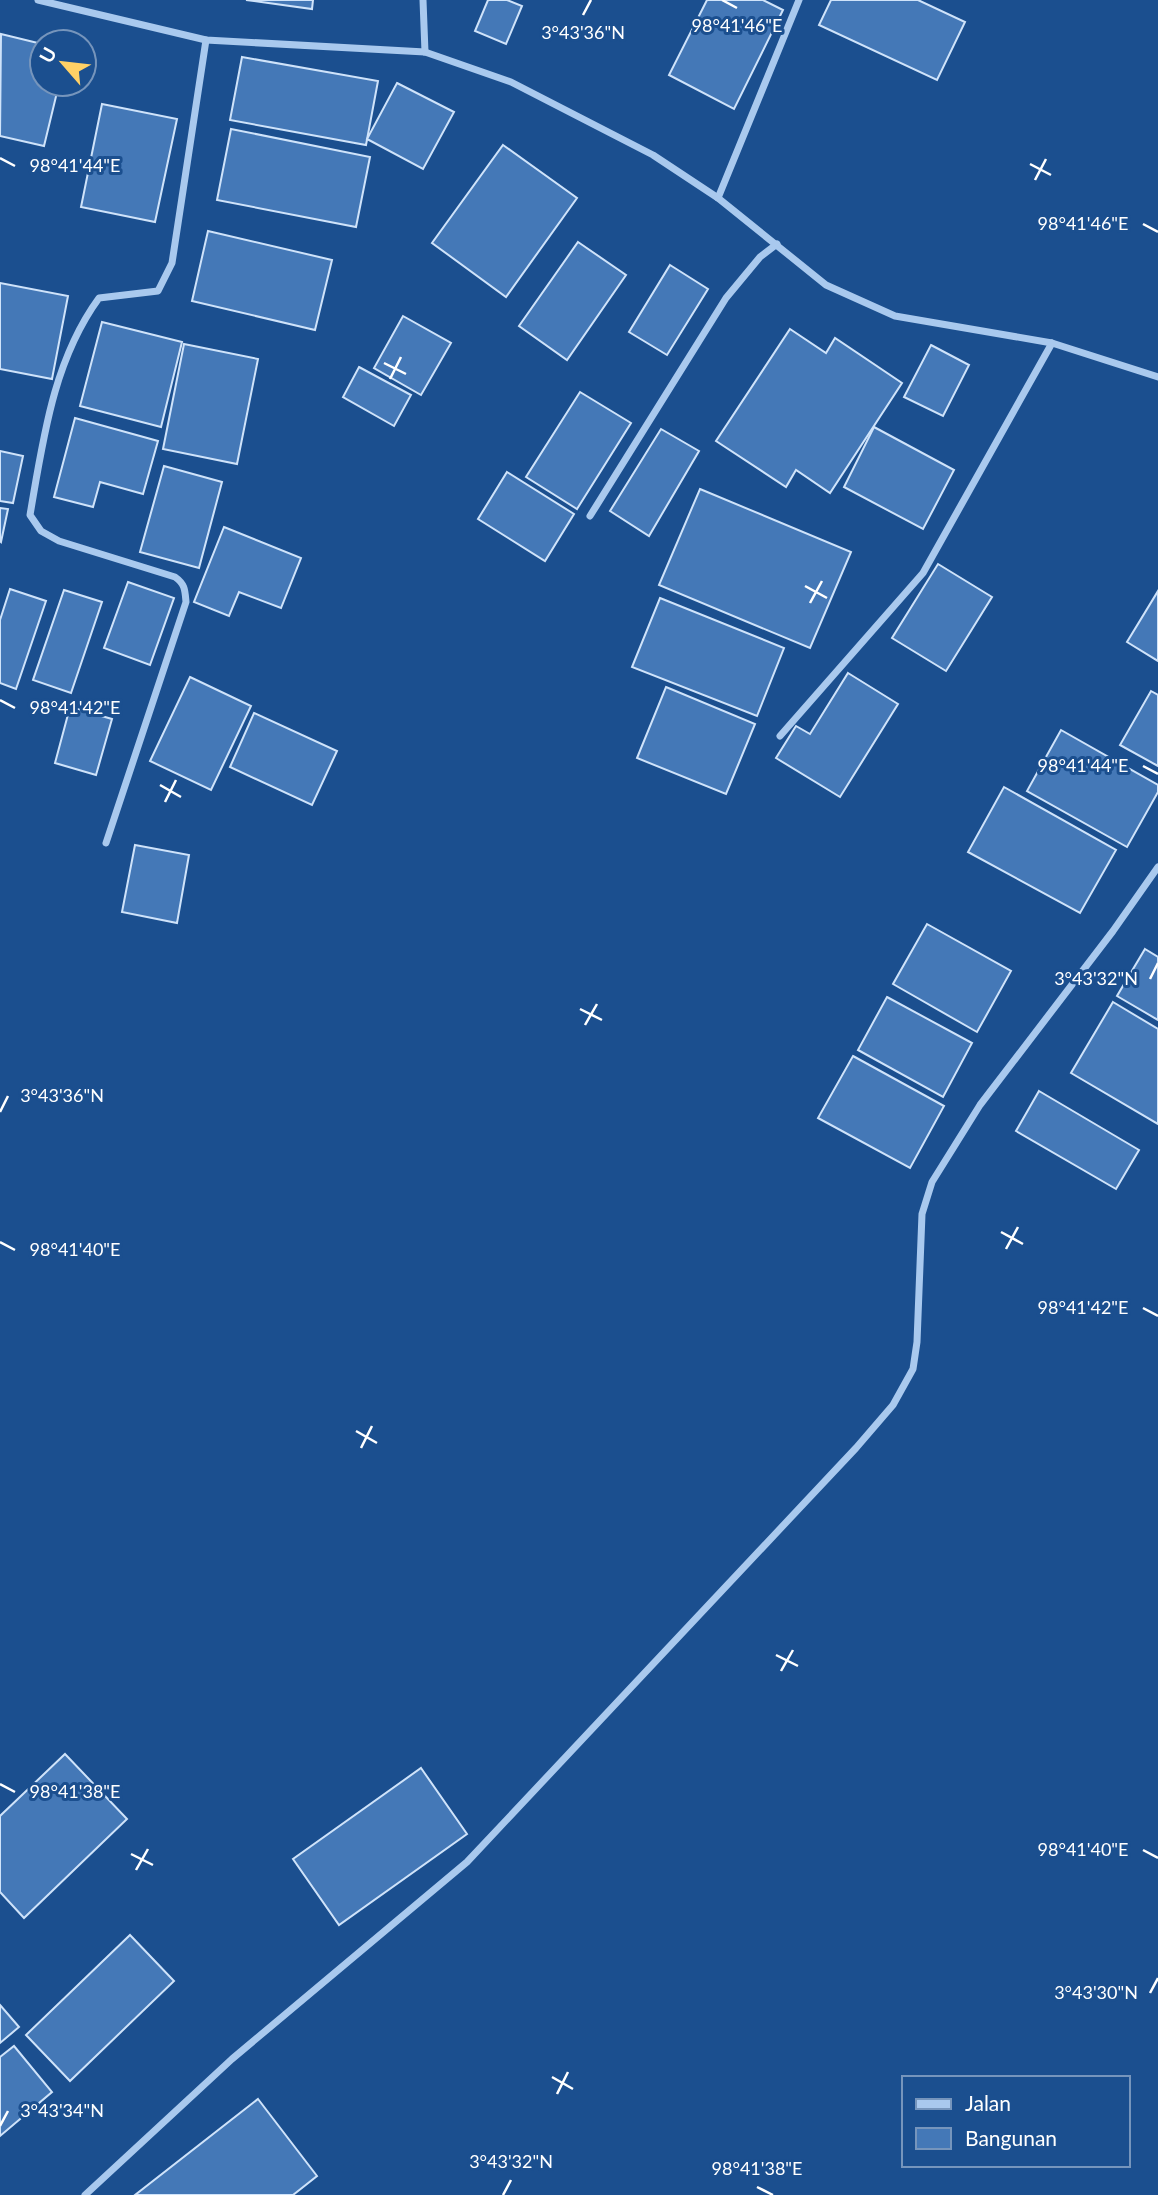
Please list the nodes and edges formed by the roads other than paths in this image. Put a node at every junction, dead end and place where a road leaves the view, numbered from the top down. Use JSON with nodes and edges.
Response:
{"nodes":[{"id":1,"x":38,"y":0,"type":"edge"},
{"id":2,"x":423,"y":0,"type":"edge"},
{"id":3,"x":799,"y":0,"type":"edge"},
{"id":4,"x":206,"y":40,"type":"junction"},
{"id":5,"x":425,"y":52,"type":"junction"},
{"id":6,"x":718,"y":198,"type":"junction"},
{"id":7,"x":777,"y":244,"type":"junction"},
{"id":8,"x":1052,"y":343,"type":"junction"},
{"id":9,"x":1158,"y":377,"type":"edge"},
{"id":10,"x":590,"y":516,"type":"dead end"},
{"id":11,"x":780,"y":736,"type":"dead end"},
{"id":12,"x":106,"y":843,"type":"dead end"},
{"id":13,"x":1158,"y":867,"type":"edge"},
{"id":14,"x":85,"y":2195,"type":"edge"}],
"edges":[{"from":1,"to":4,"type":"street"},
{"from":2,"to":5,"type":"street"},
{"from":3,"to":6,"type":"street"},
{"from":4,"to":5,"type":"street"},
{"from":4,"to":12,"type":"street"},
{"from":5,"to":6,"type":"street"},
{"from":6,"to":7,"type":"street"},
{"from":7,"to":8,"type":"street"},
{"from":7,"to":10,"type":"street"},
{"from":8,"to":9,"type":"street"},
{"from":8,"to":11,"type":"street"},
{"from":13,"to":14,"type":"street"}]}
